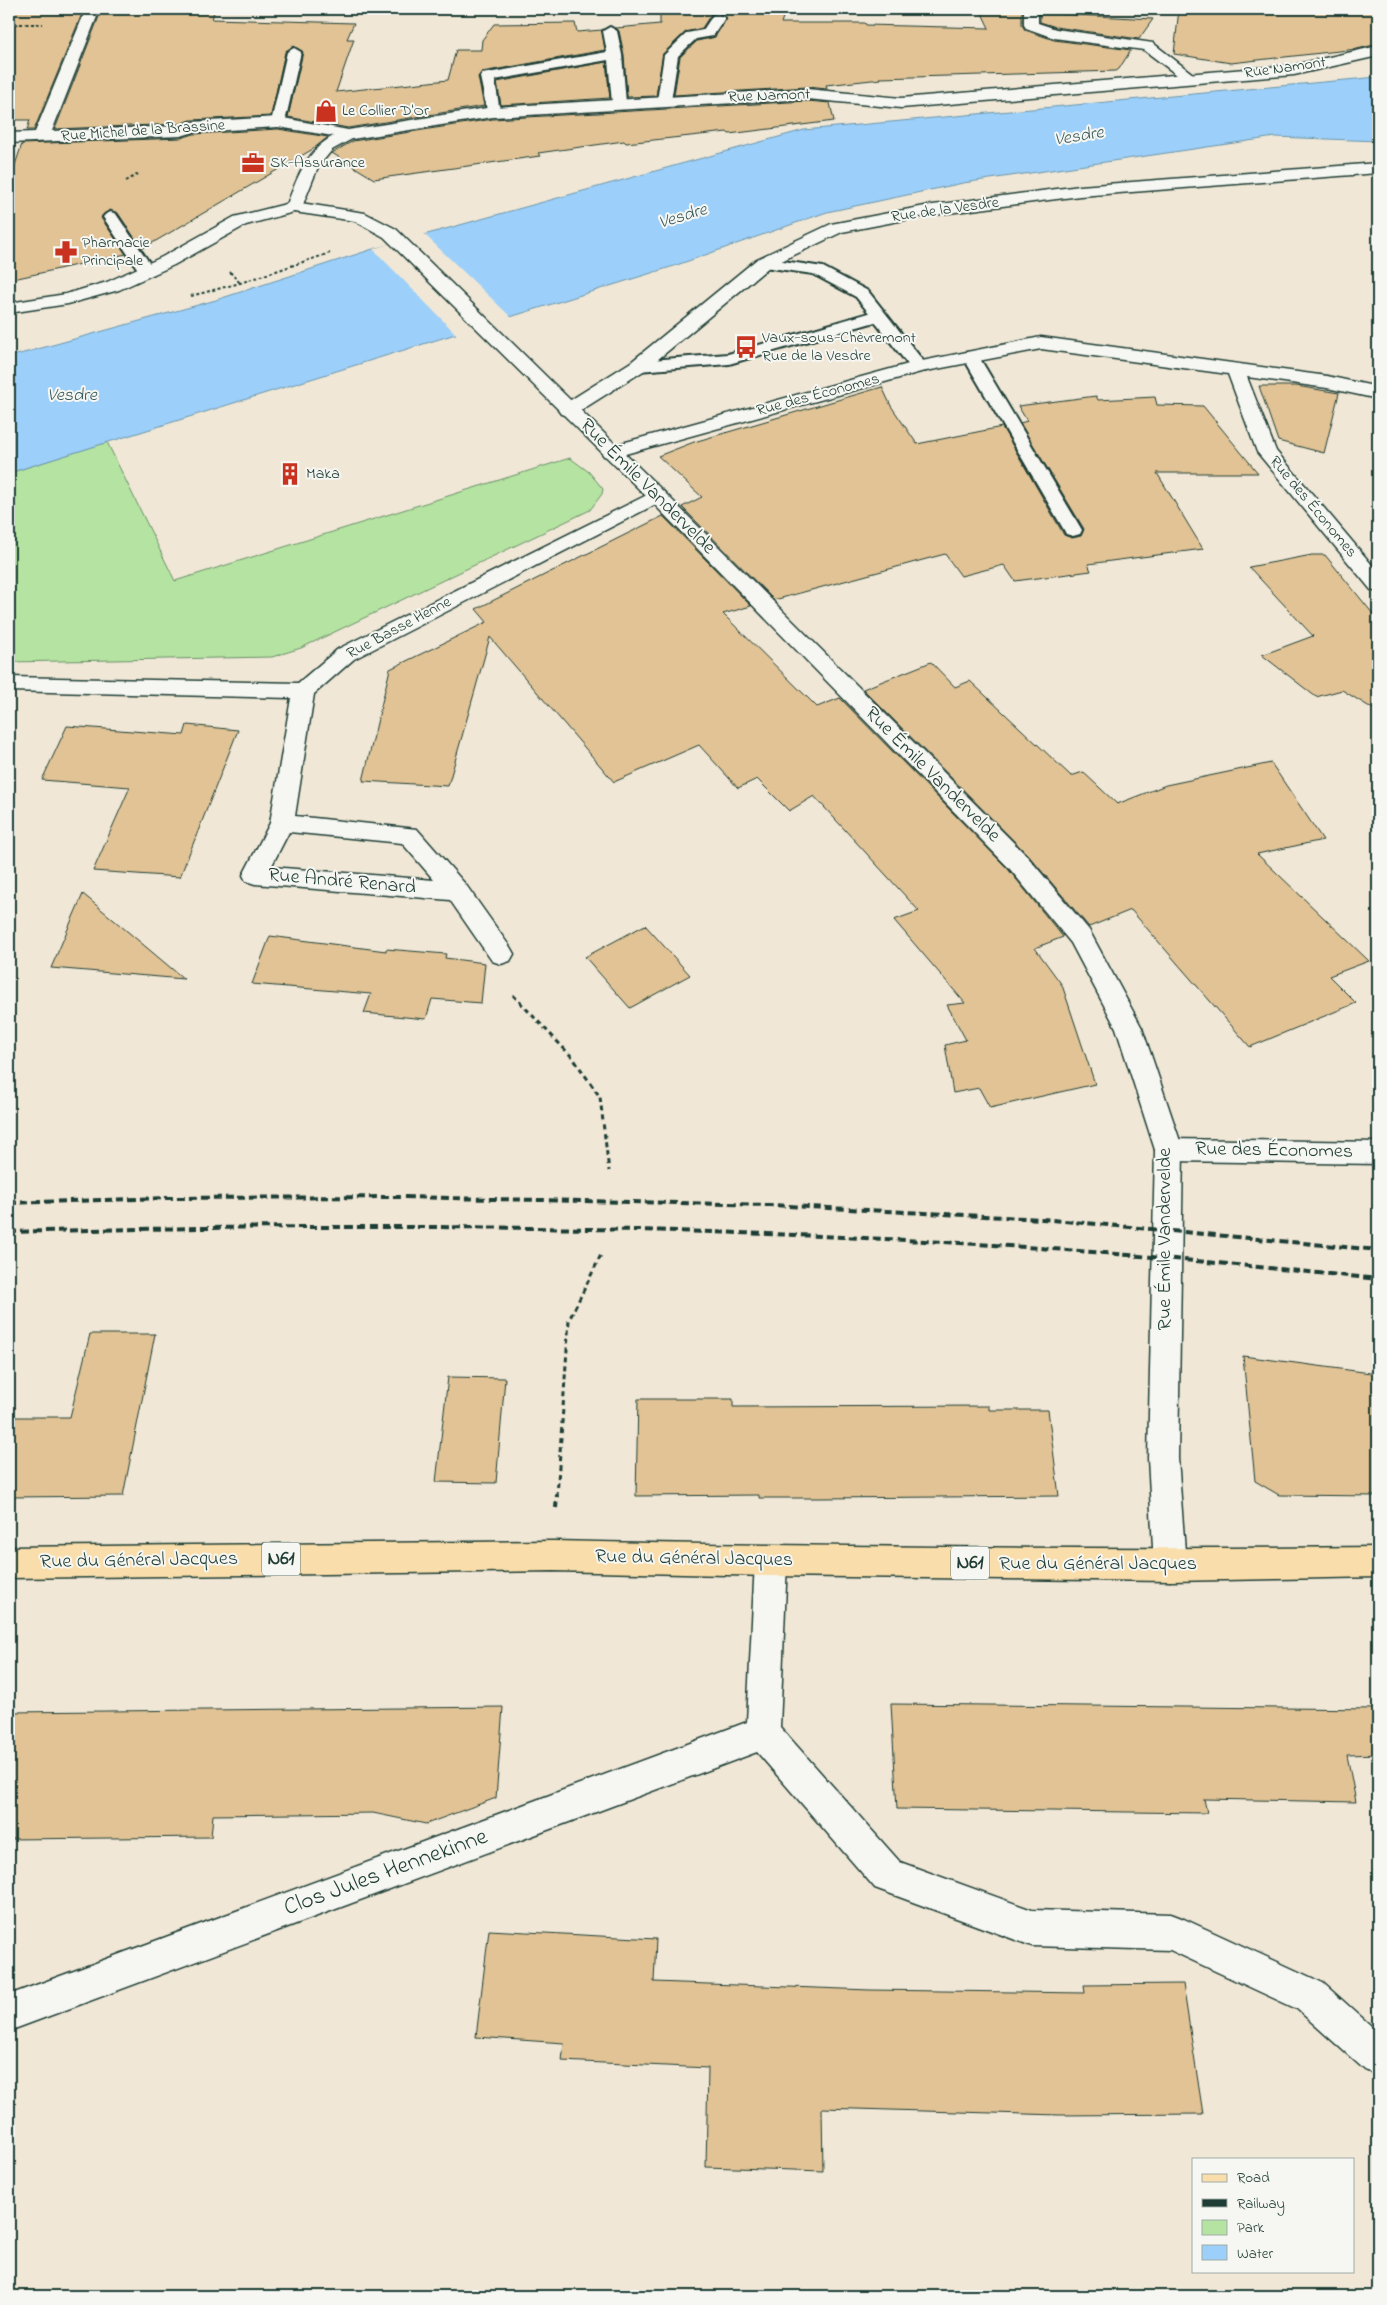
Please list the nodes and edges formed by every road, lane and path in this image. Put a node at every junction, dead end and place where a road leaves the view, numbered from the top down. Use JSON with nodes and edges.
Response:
{"nodes":[{"id":1,"x":93,"y":9,"type":"edge"},
{"id":2,"x":1031,"y":9,"type":"edge"},
{"id":3,"x":718,"y":18,"type":"dead end"},
{"id":4,"x":610,"y":31,"type":"dead end"},
{"id":5,"x":1378,"y":51,"type":"edge"},
{"id":6,"x":294,"y":52,"type":"dead end"},
{"id":7,"x":616,"y":55,"type":"junction"},
{"id":8,"x":1190,"y":78,"type":"junction"},
{"id":9,"x":664,"y":101,"type":"junction"},
{"id":10,"x":619,"y":104,"type":"junction"},
{"id":11,"x":493,"y":112,"type":"junction"},
{"id":12,"x":278,"y":122,"type":"junction"},
{"id":13,"x":348,"y":135,"type":"junction"},
{"id":14,"x":9,"y":138,"type":"edge"},
{"id":15,"x":41,"y":138,"type":"junction"},
{"id":16,"x":1378,"y":168,"type":"edge"},
{"id":17,"x":294,"y":207,"type":"junction"},
{"id":18,"x":111,"y":217,"type":"dead end"},
{"id":19,"x":394,"y":237,"type":"junction"},
{"id":20,"x":763,"y":263,"type":"junction"},
{"id":21,"x":147,"y":272,"type":"junction"},
{"id":22,"x":183,"y":299,"type":"dead end"},
{"id":23,"x":9,"y":308,"type":"edge"},
{"id":24,"x":878,"y":316,"type":"junction"},
{"id":25,"x":972,"y":357,"type":"junction"},
{"id":26,"x":638,"y":366,"type":"junction"},
{"id":27,"x":920,"y":367,"type":"junction"},
{"id":28,"x":1235,"y":369,"type":"junction"},
{"id":29,"x":1378,"y":393,"type":"edge"},
{"id":30,"x":568,"y":410,"type":"junction"},
{"id":31,"x":611,"y":452,"type":"junction"},
{"id":32,"x":657,"y":496,"type":"junction"},
{"id":33,"x":1073,"y":530,"type":"dead end"},
{"id":34,"x":1378,"y":585,"type":"edge"},
{"id":35,"x":9,"y":684,"type":"edge"},
{"id":36,"x":302,"y":690,"type":"junction"},
{"id":37,"x":282,"y":823,"type":"junction"},
{"id":38,"x":457,"y":892,"type":"junction"},
{"id":39,"x":502,"y":954,"type":"joint"},
{"id":40,"x":1169,"y":1150,"type":"junction"},
{"id":41,"x":1378,"y":1153,"type":"edge"},
{"id":42,"x":609,"y":1171,"type":"dead end"},
{"id":43,"x":602,"y":1253,"type":"dead end"},
{"id":44,"x":552,"y":1556,"type":"junction"},
{"id":45,"x":771,"y":1561,"type":"junction"},
{"id":46,"x":9,"y":1562,"type":"edge"},
{"id":47,"x":1378,"y":1562,"type":"edge"},
{"id":48,"x":1170,"y":1565,"type":"junction"},
{"id":49,"x":763,"y":1733,"type":"junction"},
{"id":50,"x":9,"y":2013,"type":"edge"},
{"id":51,"x":1378,"y":2057,"type":"edge"}],
"edges":[{"from":1,"to":15,"type":"street"},
{"from":2,"to":8,"type":"street"},
{"from":3,"to":9,"type":"lane"},
{"from":4,"to":7,"type":"lane"},
{"from":5,"to":8,"type":"street","name":"Rue Namont"},
{"from":6,"to":12,"type":"lane"},
{"from":7,"to":10,"type":"lane"},
{"from":7,"to":11,"type":"lane"},
{"from":8,"to":9,"type":"street","name":"Rue Namont"},
{"from":9,"to":10,"type":"street","name":"Rue Namont"},
{"from":10,"to":11,"type":"street","name":"Rue Namont"},
{"from":11,"to":13,"type":"street","name":"Rue Namont"},
{"from":12,"to":13,"type":"street","name":"Rue Michel de la Brassine"},
{"from":12,"to":15,"type":"street","name":"Rue Michel de la Brassine"},
{"from":13,"to":17,"type":"street"},
{"from":14,"to":15,"type":"street","name":"Rue Michel de la Brassine"},
{"from":16,"to":20,"type":"street","name":"Rue de la Vesdre"},
{"from":17,"to":19,"type":"street","name":"Rue Émile Vandervelde"},
{"from":17,"to":21,"type":"street"},
{"from":18,"to":21,"type":"lane"},
{"from":19,"to":22,"type":"path"},
{"from":19,"to":30,"type":"street","name":"Rue Émile Vandervelde"},
{"from":20,"to":24,"type":"lane"},
{"from":20,"to":26,"type":"street","name":"Rue de la Vesdre"},
{"from":21,"to":23,"type":"street"},
{"from":24,"to":26,"type":"lane"},
{"from":24,"to":27,"type":"lane"},
{"from":25,"to":27,"type":"street","name":"Rue des Économes"},
{"from":25,"to":28,"type":"street","name":"Rue des Économes"},
{"from":25,"to":33,"type":"lane"},
{"from":26,"to":30,"type":"street","name":"Rue de la Vesdre"},
{"from":27,"to":31,"type":"street","name":"Rue des Économes"},
{"from":28,"to":29,"type":"street","name":"Rue des Économes"},
{"from":28,"to":34,"type":"street","name":"Rue des Économes"},
{"from":30,"to":31,"type":"street","name":"Rue Émile Vandervelde"},
{"from":31,"to":32,"type":"street","name":"Rue Émile Vandervelde"},
{"from":32,"to":36,"type":"street","name":"Rue Basse Henne"},
{"from":32,"to":40,"type":"street","name":"Rue Émile Vandervelde"},
{"from":35,"to":36,"type":"street"},
{"from":36,"to":37,"type":"street","name":"Rue André Renard"},
{"from":37,"to":38,"type":"street","name":"Rue André Renard"},
{"from":37,"to":38,"type":"street","name":"Rue André Renard"},
{"from":38,"to":39,"type":"street","name":"Rue André Renard"},
{"from":39,"to":42,"type":"path"},
{"from":40,"to":41,"type":"street","name":"Rue des Économes"},
{"from":40,"to":48,"type":"street","name":"Rue Émile Vandervelde"},
{"from":43,"to":44,"type":"path"},
{"from":44,"to":45,"type":"main road","name":"Rue du Général Jacques","number":"N61"},
{"from":44,"to":46,"type":"main road","name":"Rue du Général Jacques","number":"N61"},
{"from":45,"to":48,"type":"main road","name":"Rue du Général Jacques","number":"N61"},
{"from":45,"to":49,"type":"street"},
{"from":47,"to":48,"type":"main road","name":"Rue du Général Jacques","number":"N61"},
{"from":49,"to":50,"type":"street","name":"Clos Jules Hennekinne"},
{"from":49,"to":51,"type":"street"}]}
